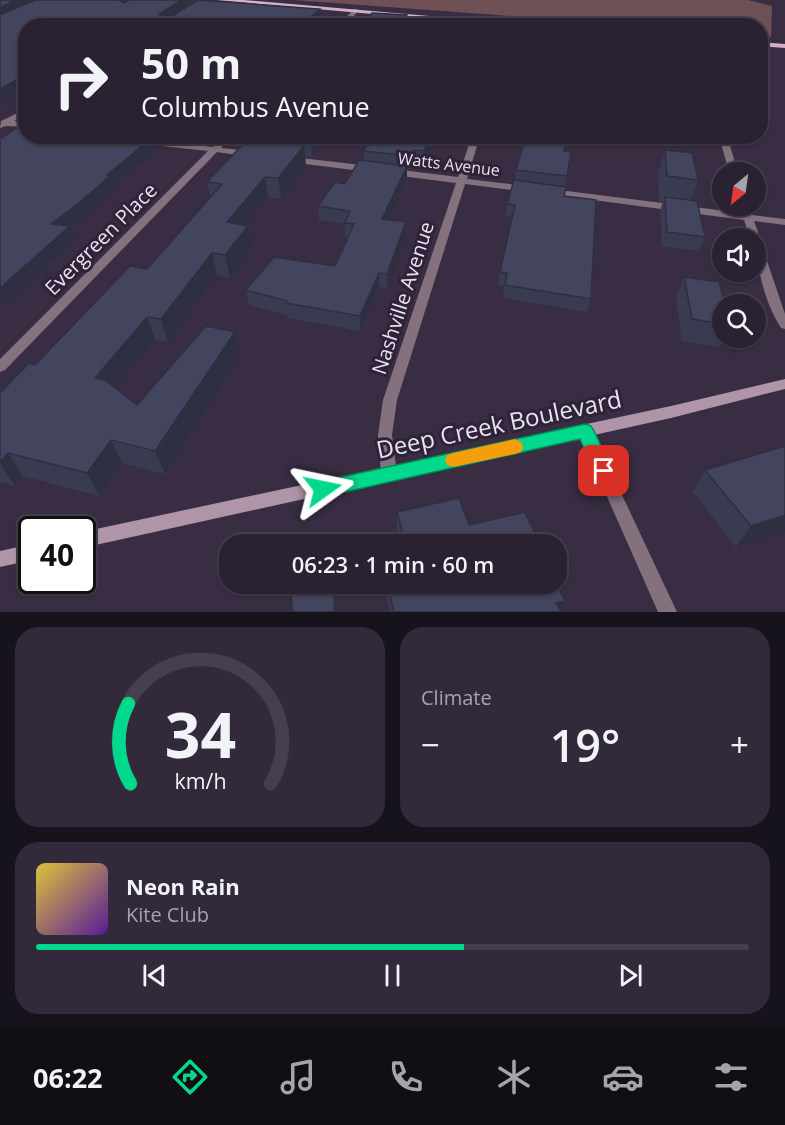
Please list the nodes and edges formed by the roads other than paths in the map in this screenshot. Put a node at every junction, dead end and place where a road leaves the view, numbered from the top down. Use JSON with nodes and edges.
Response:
{"nodes":[{"id":1,"x":219,"y":0,"type":"edge"},
{"id":2,"x":356,"y":10,"type":"junction"},
{"id":3,"x":348,"y":18,"type":"edge"},
{"id":4,"x":444,"y":18,"type":"edge"},
{"id":5,"x":768,"y":45,"type":"edge"},
{"id":6,"x":785,"y":46,"type":"edge"},
{"id":7,"x":18,"y":115,"type":"edge"},
{"id":8,"x":2,"y":124,"type":"edge"},
{"id":9,"x":18,"y":125,"type":"edge"},
{"id":10,"x":165,"y":144,"type":"edge"},
{"id":11,"x":220,"y":144,"type":"edge"},
{"id":12,"x":474,"y":144,"type":"edge"},
{"id":13,"x":725,"y":144,"type":"edge"},
{"id":14,"x":214,"y":150,"type":"junction"},
{"id":15,"x":261,"y":156,"type":"edge"},
{"id":16,"x":285,"y":159,"type":"edge"},
{"id":17,"x":731,"y":162,"type":"edge"},
{"id":18,"x":462,"y":181,"type":"junction"},
{"id":19,"x":748,"y":217,"type":"junction"},
{"id":20,"x":785,"y":222,"type":"edge"},
{"id":21,"x":751,"y":228,"type":"edge"},
{"id":22,"x":766,"y":274,"type":"edge"},
{"id":23,"x":785,"y":325,"type":"edge"},
{"id":24,"x":0,"y":367,"type":"edge"},
{"id":25,"x":785,"y":384,"type":"edge"},
{"id":26,"x":585,"y":431,"type":"junction"},
{"id":27,"x":389,"y":474,"type":"junction"},
{"id":28,"x":96,"y":537,"type":"edge"},
{"id":29,"x":18,"y":556,"type":"edge"},
{"id":30,"x":0,"y":560,"type":"edge"},
{"id":31,"x":668,"y":612,"type":"edge"}],
"edges":[{"from":1,"to":2,"type":"main road"},
{"from":2,"to":3,"type":"street"},
{"from":2,"to":4,"type":"main road"},
{"from":5,"to":6,"type":"main road"},
{"from":7,"to":8,"type":"street"},
{"from":8,"to":9,"type":"street"},
{"from":10,"to":14,"type":"street"},
{"from":11,"to":14,"type":"street","name":"Evergreen Place"},
{"from":12,"to":18,"type":"street","name":"Nashville Avenue"},
{"from":13,"to":17,"type":"street"},
{"from":14,"to":15,"type":"street"},
{"from":14,"to":24,"type":"street","name":"Evergreen Place"},
{"from":16,"to":18,"type":"street","name":"Watts Avenue"},
{"from":18,"to":19,"type":"street","name":"Watts Avenue"},
{"from":18,"to":27,"type":"street","name":"Nashville Avenue"},
{"from":19,"to":20,"type":"street","name":"Watts Avenue"},
{"from":19,"to":21,"type":"street"},
{"from":22,"to":23,"type":"street"},
{"from":25,"to":26,"type":"street","name":"Deep Creek Boulevard"},
{"from":26,"to":27,"type":"street","name":"Deep Creek Boulevard"},
{"from":26,"to":31,"type":"street"},
{"from":27,"to":28,"type":"street","name":"Deep Creek Boulevard"},
{"from":29,"to":30,"type":"street"}]}
